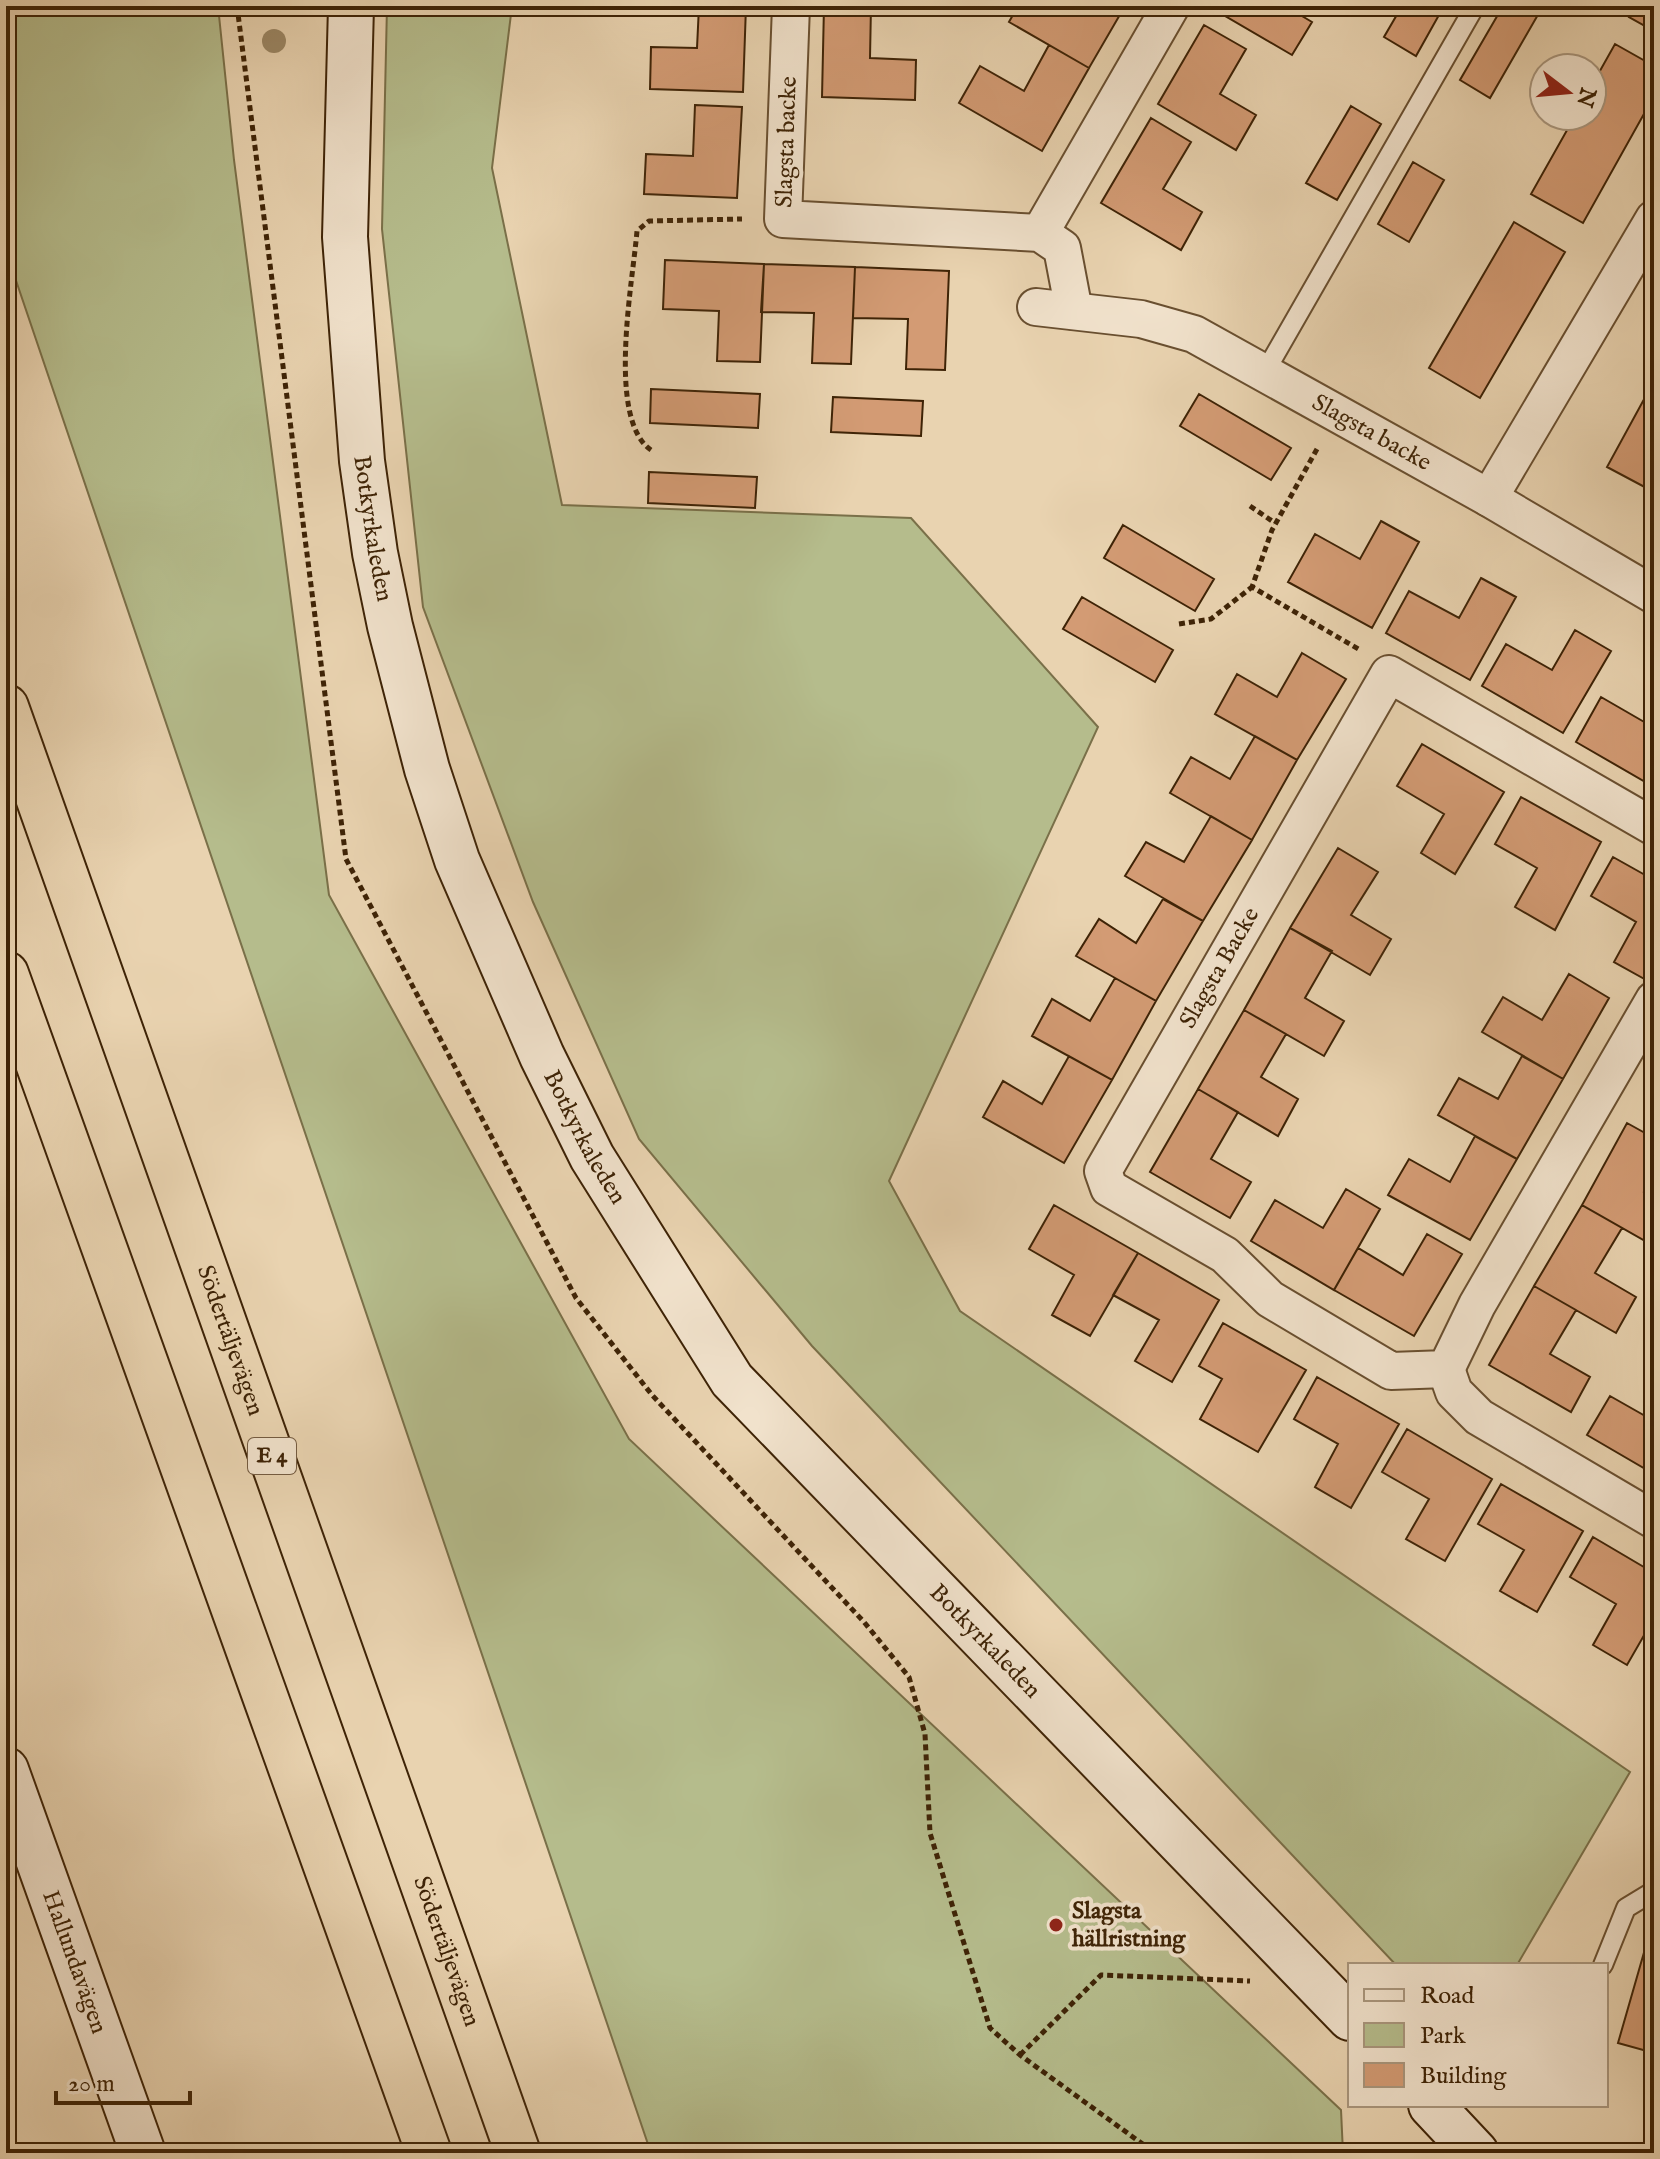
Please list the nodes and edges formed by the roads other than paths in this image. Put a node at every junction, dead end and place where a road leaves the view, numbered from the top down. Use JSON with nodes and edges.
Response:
{"nodes":[{"id":1,"x":351,"y":6,"type":"edge"},
{"id":2,"x":791,"y":6,"type":"edge"},
{"id":3,"x":1171,"y":6,"type":"edge"},
{"id":4,"x":1475,"y":6,"type":"edge"},
{"id":5,"x":1654,"y":219,"type":"edge"},
{"id":6,"x":1040,"y":233,"type":"junction"},
{"id":7,"x":1036,"y":307,"type":"dead end"},
{"id":8,"x":1074,"y":311,"type":"junction"},
{"id":9,"x":1265,"y":372,"type":"junction"},
{"id":10,"x":1489,"y":498,"type":"junction"},
{"id":11,"x":1654,"y":595,"type":"edge"},
{"id":12,"x":6,"y":707,"type":"edge"},
{"id":13,"x":1654,"y":827,"type":"edge"},
{"id":14,"x":6,"y":974,"type":"edge"},
{"id":15,"x":1654,"y":1000,"type":"edge"},
{"id":16,"x":1446,"y":1369,"type":"junction"},
{"id":17,"x":1654,"y":1520,"type":"edge"},
{"id":18,"x":6,"y":1770,"type":"edge"},
{"id":19,"x":1654,"y":1891,"type":"edge"},
{"id":20,"x":1604,"y":1963,"type":"edge"},
{"id":21,"x":1348,"y":2016,"type":"edge"},
{"id":22,"x":1433,"y":2107,"type":"edge"},
{"id":23,"x":143,"y":2153,"type":"edge"},
{"id":24,"x":429,"y":2153,"type":"edge"},
{"id":25,"x":518,"y":2153,"type":"edge"},
{"id":26,"x":1476,"y":2153,"type":"edge"}],
"edges":[{"from":1,"to":21,"type":"main road","name":"Botkyrkaleden"},
{"from":2,"to":6,"type":"street","name":"Slagsta backe"},
{"from":3,"to":6,"type":"street"},
{"from":4,"to":9,"type":"lane"},
{"from":5,"to":10,"type":"street"},
{"from":6,"to":8,"type":"street"},
{"from":7,"to":8,"type":"street","name":"Slagsta backe"},
{"from":8,"to":9,"type":"street","name":"Slagsta backe"},
{"from":9,"to":10,"type":"street","name":"Slagsta backe"},
{"from":10,"to":11,"type":"street","name":"Slagsta backe"},
{"from":12,"to":25,"type":"highway","name":"Södertäljevägen","number":"E 4"},
{"from":13,"to":16,"type":"street","name":"Slagsta Backe"},
{"from":14,"to":24,"type":"highway"},
{"from":15,"to":16,"type":"street"},
{"from":16,"to":17,"type":"street"},
{"from":18,"to":23,"type":"main road","name":"Hallundavägen"},
{"from":19,"to":20,"type":"lane"},
{"from":22,"to":26,"type":"main road"}]}
